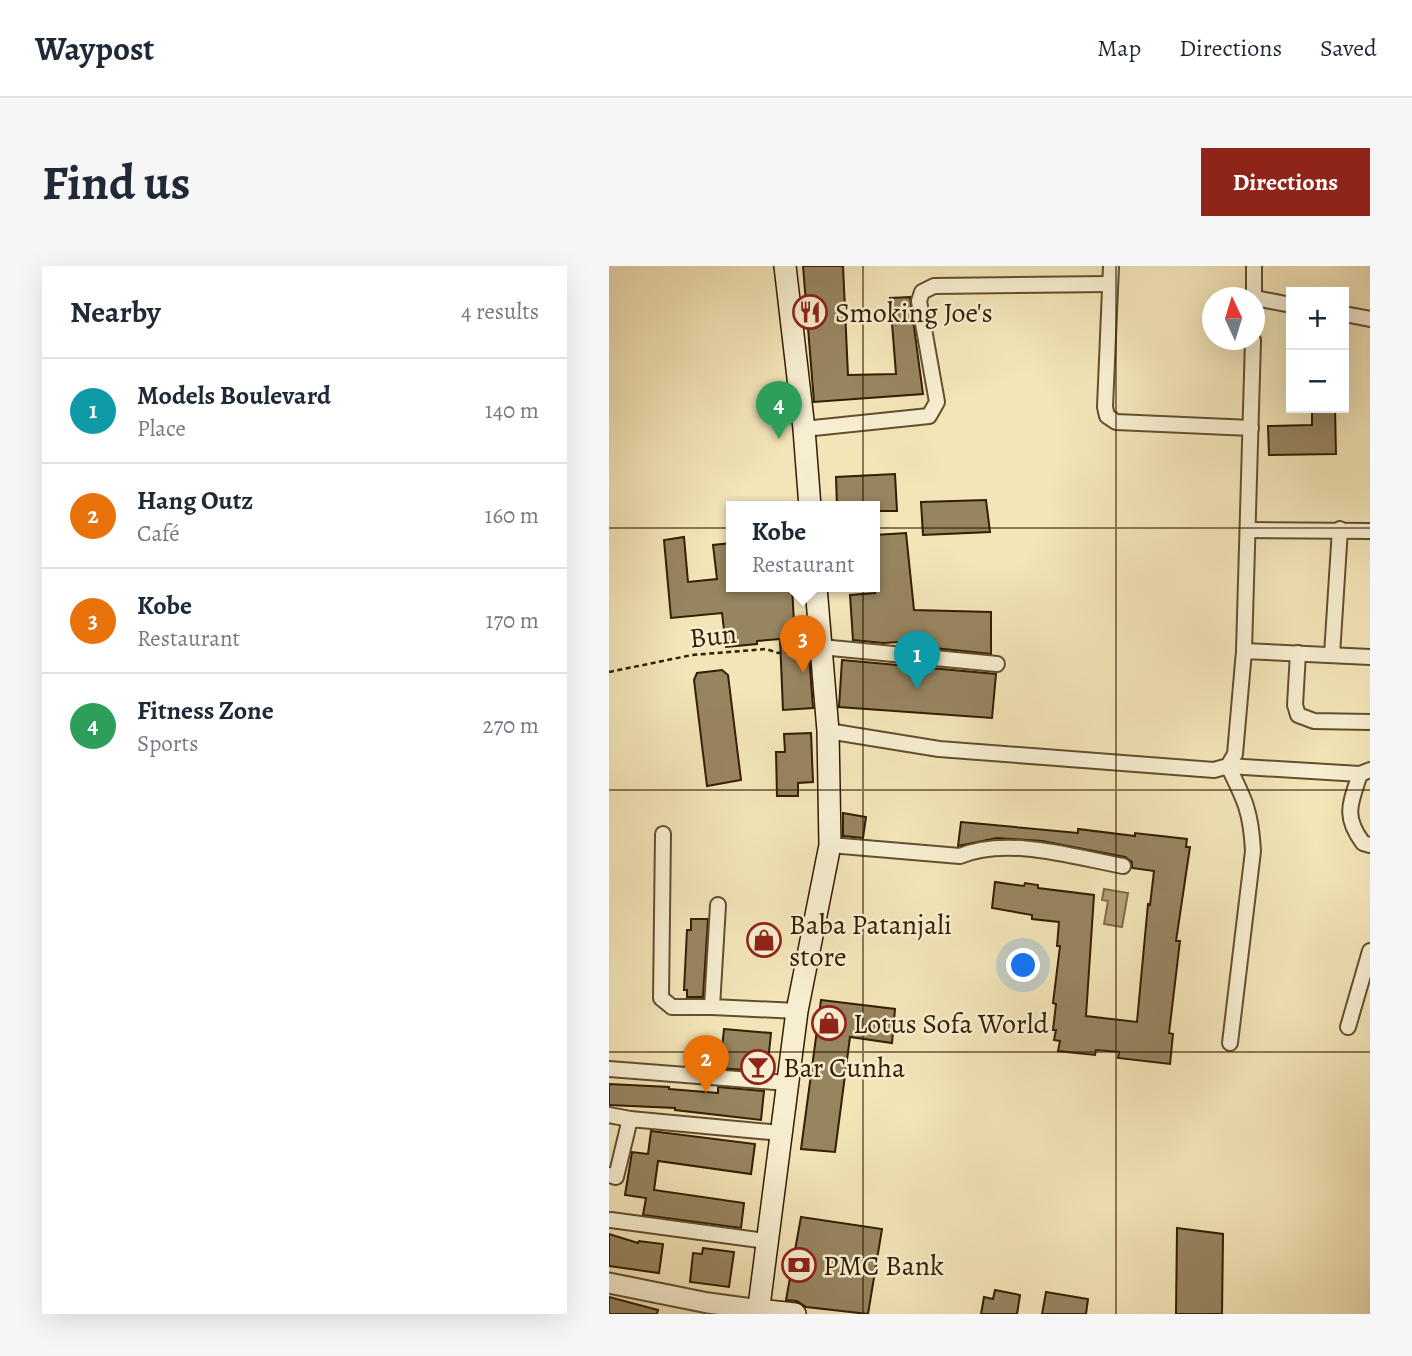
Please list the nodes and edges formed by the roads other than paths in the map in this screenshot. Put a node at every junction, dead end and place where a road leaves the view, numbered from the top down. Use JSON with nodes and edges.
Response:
{"nodes":[{"id":1,"x":785,"y":266,"type":"edge"},
{"id":2,"x":1111,"y":266,"type":"edge"},
{"id":3,"x":1254,"y":266,"type":"edge"},
{"id":4,"x":1110,"y":284,"type":"junction"},
{"id":5,"x":1254,"y":287,"type":"edge"},
{"id":6,"x":1265,"y":300,"type":"edge"},
{"id":7,"x":1286,"y":304,"type":"edge"},
{"id":8,"x":1349,"y":315,"type":"edge"},
{"id":9,"x":1370,"y":319,"type":"edge"},
{"id":10,"x":1253,"y":350,"type":"edge"},
{"id":11,"x":1251,"y":428,"type":"junction"},
{"id":12,"x":804,"y":429,"type":"junction"},
{"id":13,"x":810,"y":501,"type":"edge"},
{"id":14,"x":1340,"y":529,"type":"junction"},
{"id":15,"x":1248,"y":530,"type":"junction"},
{"id":16,"x":1370,"y":531,"type":"edge"},
{"id":17,"x":816,"y":592,"type":"edge"},
{"id":18,"x":821,"y":647,"type":"junction"},
{"id":19,"x":1244,"y":651,"type":"junction"},
{"id":20,"x":1299,"y":653,"type":"junction"},
{"id":21,"x":1332,"y":655,"type":"junction"},
{"id":22,"x":1370,"y":657,"type":"edge"},
{"id":23,"x":997,"y":664,"type":"dead end"},
{"id":24,"x":1370,"y":722,"type":"edge"},
{"id":25,"x":828,"y":731,"type":"junction"},
{"id":26,"x":1228,"y":766,"type":"junction"},
{"id":27,"x":1365,"y":772,"type":"edge"},
{"id":28,"x":663,"y":834,"type":"dead end"},
{"id":29,"x":830,"y":845,"type":"junction"},
{"id":30,"x":1370,"y":845,"type":"edge"},
{"id":31,"x":1123,"y":866,"type":"dead end"},
{"id":32,"x":718,"y":905,"type":"dead end"},
{"id":33,"x":1370,"y":951,"type":"edge"},
{"id":34,"x":712,"y":1007,"type":"junction"},
{"id":35,"x":797,"y":1011,"type":"junction"},
{"id":36,"x":1348,"y":1027,"type":"dead end"},
{"id":37,"x":1230,"y":1043,"type":"dead end"},
{"id":38,"x":609,"y":1069,"type":"edge"},
{"id":39,"x":788,"y":1083,"type":"junction"},
{"id":40,"x":609,"y":1115,"type":"edge"},
{"id":41,"x":630,"y":1119,"type":"junction"},
{"id":42,"x":781,"y":1133,"type":"junction"},
{"id":43,"x":609,"y":1175,"type":"edge"},
{"id":44,"x":611,"y":1220,"type":"dead end"},
{"id":45,"x":767,"y":1241,"type":"junction"},
{"id":46,"x":609,"y":1283,"type":"edge"},
{"id":47,"x":759,"y":1312,"type":"edge"},
{"id":48,"x":795,"y":1314,"type":"edge"}],
"edges":[{"from":1,"to":12,"type":"main road"},
{"from":2,"to":4,"type":"street"},
{"from":3,"to":5,"type":"street"},
{"from":4,"to":11,"type":"street"},
{"from":4,"to":12,"type":"street"},
{"from":6,"to":7,"type":"street"},
{"from":8,"to":9,"type":"street"},
{"from":10,"to":11,"type":"street"},
{"from":11,"to":15,"type":"street"},
{"from":12,"to":13,"type":"main road"},
{"from":14,"to":15,"type":"street"},
{"from":14,"to":16,"type":"street"},
{"from":14,"to":21,"type":"street"},
{"from":15,"to":19,"type":"street"},
{"from":17,"to":18,"type":"main road"},
{"from":18,"to":23,"type":"street"},
{"from":18,"to":25,"type":"main road"},
{"from":19,"to":20,"type":"street"},
{"from":19,"to":26,"type":"street"},
{"from":20,"to":21,"type":"street"},
{"from":20,"to":24,"type":"street"},
{"from":21,"to":22,"type":"street"},
{"from":25,"to":26,"type":"street"},
{"from":25,"to":29,"type":"main road"},
{"from":26,"to":27,"type":"street"},
{"from":26,"to":37,"type":"street"},
{"from":27,"to":30,"type":"street"},
{"from":28,"to":34,"type":"street"},
{"from":29,"to":31,"type":"street"},
{"from":29,"to":35,"type":"main road"},
{"from":32,"to":34,"type":"street"},
{"from":33,"to":36,"type":"street"},
{"from":34,"to":35,"type":"street"},
{"from":35,"to":39,"type":"main road"},
{"from":38,"to":39,"type":"street"},
{"from":39,"to":42,"type":"main road"},
{"from":40,"to":41,"type":"street"},
{"from":41,"to":42,"type":"street"},
{"from":41,"to":43,"type":"street"},
{"from":42,"to":45,"type":"main road"},
{"from":44,"to":45,"type":"street"},
{"from":45,"to":47,"type":"main road"},
{"from":46,"to":47,"type":"street"},
{"from":47,"to":48,"type":"main road"}]}
